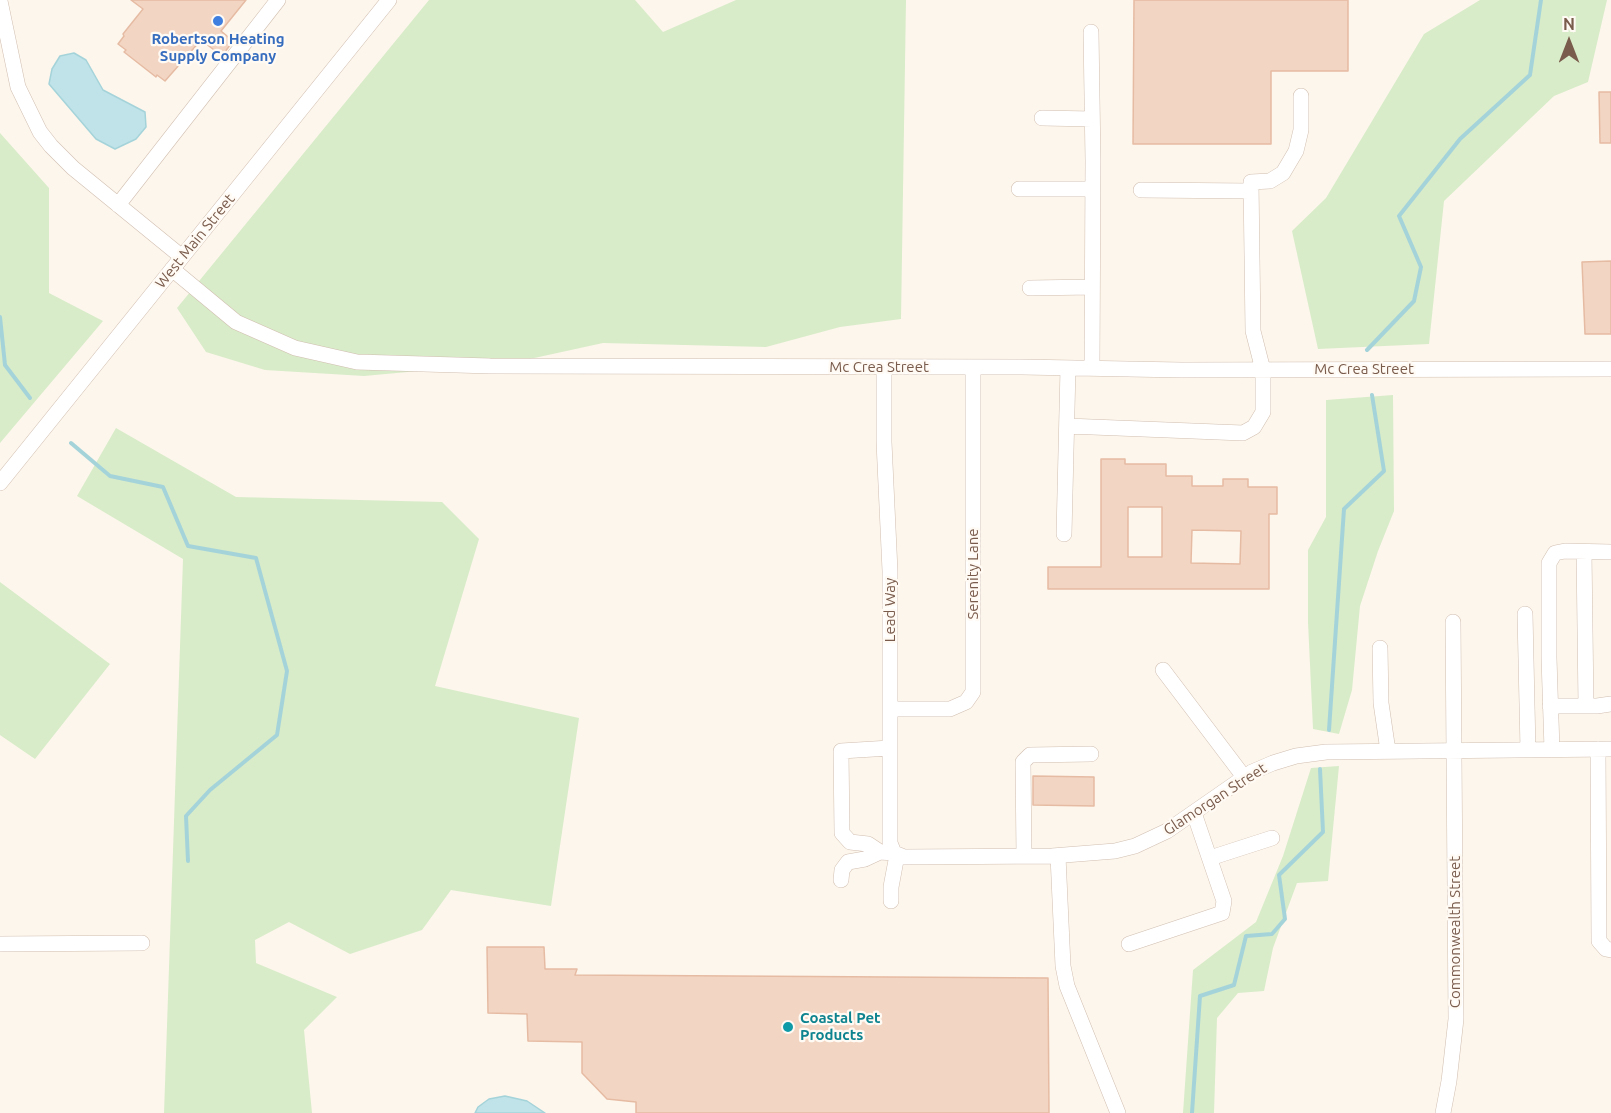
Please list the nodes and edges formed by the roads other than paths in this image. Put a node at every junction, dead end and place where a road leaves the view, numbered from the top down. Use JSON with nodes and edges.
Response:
{"nodes":[{"id":1,"x":279,"y":0,"type":"edge"},
{"id":2,"x":389,"y":0,"type":"edge"},
{"id":3,"x":0,"y":1,"type":"edge"},
{"id":4,"x":1091,"y":32,"type":"dead end"},
{"id":5,"x":1301,"y":96,"type":"dead end"},
{"id":6,"x":1042,"y":118,"type":"dead end"},
{"id":7,"x":1092,"y":119,"type":"junction"},
{"id":8,"x":1019,"y":189,"type":"dead end"},
{"id":9,"x":1093,"y":189,"type":"junction"},
{"id":10,"x":1141,"y":190,"type":"dead end"},
{"id":11,"x":1251,"y":191,"type":"junction"},
{"id":12,"x":118,"y":205,"type":"junction"},
{"id":13,"x":177,"y":263,"type":"junction"},
{"id":14,"x":1092,"y":287,"type":"junction"},
{"id":15,"x":1030,"y":288,"type":"dead end"},
{"id":16,"x":884,"y":367,"type":"junction"},
{"id":17,"x":973,"y":367,"type":"junction"},
{"id":18,"x":1068,"y":368,"type":"junction"},
{"id":19,"x":1092,"y":368,"type":"junction"},
{"id":20,"x":1611,"y":369,"type":"edge"},
{"id":21,"x":1263,"y":370,"type":"junction"},
{"id":22,"x":1067,"y":426,"type":"junction"},
{"id":23,"x":0,"y":483,"type":"edge"},
{"id":24,"x":1064,"y":534,"type":"dead end"},
{"id":25,"x":1584,"y":552,"type":"junction"},
{"id":26,"x":1611,"y":552,"type":"edge"},
{"id":27,"x":1525,"y":614,"type":"dead end"},
{"id":28,"x":1454,"y":622,"type":"dead end"},
{"id":29,"x":1380,"y":648,"type":"dead end"},
{"id":30,"x":1163,"y":670,"type":"dead end"},
{"id":31,"x":1611,"y":704,"type":"edge"},
{"id":32,"x":1550,"y":706,"type":"junction"},
{"id":33,"x":1586,"y":706,"type":"junction"},
{"id":34,"x":890,"y":709,"type":"junction"},
{"id":35,"x":890,"y":748,"type":"junction"},
{"id":36,"x":1605,"y":749,"type":"edge"},
{"id":37,"x":1455,"y":750,"type":"junction"},
{"id":38,"x":1528,"y":750,"type":"junction"},
{"id":39,"x":1552,"y":750,"type":"junction"},
{"id":40,"x":1388,"y":751,"type":"junction"},
{"id":41,"x":1091,"y":754,"type":"dead end"},
{"id":42,"x":1244,"y":777,"type":"junction"},
{"id":43,"x":1194,"y":813,"type":"junction"},
{"id":44,"x":1272,"y":838,"type":"dead end"},
{"id":45,"x":890,"y":853,"type":"junction"},
{"id":46,"x":1024,"y":856,"type":"junction"},
{"id":47,"x":1058,"y":856,"type":"junction"},
{"id":48,"x":1210,"y":858,"type":"junction"},
{"id":49,"x":1605,"y":870,"type":"edge"},
{"id":50,"x":842,"y":880,"type":"dead end"},
{"id":51,"x":891,"y":901,"type":"dead end"},
{"id":52,"x":142,"y":943,"type":"dead end"},
{"id":53,"x":0,"y":944,"type":"edge"},
{"id":54,"x":1130,"y":944,"type":"dead end"},
{"id":55,"x":1611,"y":950,"type":"edge"},
{"id":56,"x":1118,"y":1113,"type":"edge"},
{"id":57,"x":1443,"y":1113,"type":"edge"}],
"edges":[{"from":1,"to":12,"type":"street"},
{"from":2,"to":13,"type":"street","name":"West Main Street"},
{"from":3,"to":12,"type":"street","name":"Mc Crea Street"},
{"from":4,"to":7,"type":"street"},
{"from":5,"to":11,"type":"street"},
{"from":6,"to":7,"type":"street"},
{"from":7,"to":9,"type":"street"},
{"from":8,"to":9,"type":"street"},
{"from":9,"to":14,"type":"street"},
{"from":10,"to":11,"type":"street"},
{"from":11,"to":21,"type":"street"},
{"from":12,"to":13,"type":"street","name":"Mc Crea Street"},
{"from":13,"to":16,"type":"street","name":"Mc Crea Street"},
{"from":13,"to":23,"type":"street","name":"West Main Street"},
{"from":14,"to":15,"type":"street"},
{"from":14,"to":19,"type":"street"},
{"from":16,"to":17,"type":"street","name":"Mc Crea Street"},
{"from":16,"to":34,"type":"street","name":"Lead Way"},
{"from":17,"to":18,"type":"street","name":"Mc Crea Street"},
{"from":17,"to":34,"type":"street","name":"Serenity Lane"},
{"from":18,"to":19,"type":"street","name":"Mc Crea Street"},
{"from":18,"to":22,"type":"street"},
{"from":19,"to":21,"type":"street","name":"Mc Crea Street"},
{"from":20,"to":21,"type":"street","name":"Mc Crea Street"},
{"from":21,"to":22,"type":"street"},
{"from":22,"to":24,"type":"street"},
{"from":25,"to":26,"type":"street"},
{"from":25,"to":32,"type":"street"},
{"from":25,"to":33,"type":"street"},
{"from":27,"to":38,"type":"street"},
{"from":28,"to":37,"type":"street","name":"Commonwealth Street"},
{"from":29,"to":40,"type":"street"},
{"from":30,"to":42,"type":"street"},
{"from":31,"to":33,"type":"street"},
{"from":32,"to":33,"type":"street"},
{"from":32,"to":39,"type":"street"},
{"from":34,"to":35,"type":"street","name":"Lead Way"},
{"from":35,"to":45,"type":"street","name":"Lead Way"},
{"from":35,"to":45,"type":"street"},
{"from":36,"to":39,"type":"street","name":"Glamorgan Street"},
{"from":36,"to":49,"type":"street"},
{"from":37,"to":38,"type":"street","name":"Glamorgan Street"},
{"from":37,"to":40,"type":"street","name":"Glamorgan Street"},
{"from":37,"to":57,"type":"street","name":"Commonwealth Street"},
{"from":38,"to":39,"type":"street","name":"Glamorgan Street"},
{"from":40,"to":42,"type":"street","name":"Glamorgan Street"},
{"from":41,"to":46,"type":"street"},
{"from":42,"to":43,"type":"street","name":"Glamorgan Street"},
{"from":43,"to":47,"type":"street","name":"Glamorgan Street"},
{"from":43,"to":48,"type":"street"},
{"from":44,"to":48,"type":"street"},
{"from":45,"to":46,"type":"street","name":"Glamorgan Street"},
{"from":45,"to":50,"type":"street"},
{"from":45,"to":51,"type":"street","name":"Lead Way"},
{"from":46,"to":47,"type":"street","name":"Glamorgan Street"},
{"from":47,"to":56,"type":"street"},
{"from":48,"to":54,"type":"street"},
{"from":49,"to":55,"type":"street"},
{"from":52,"to":53,"type":"street"}]}
